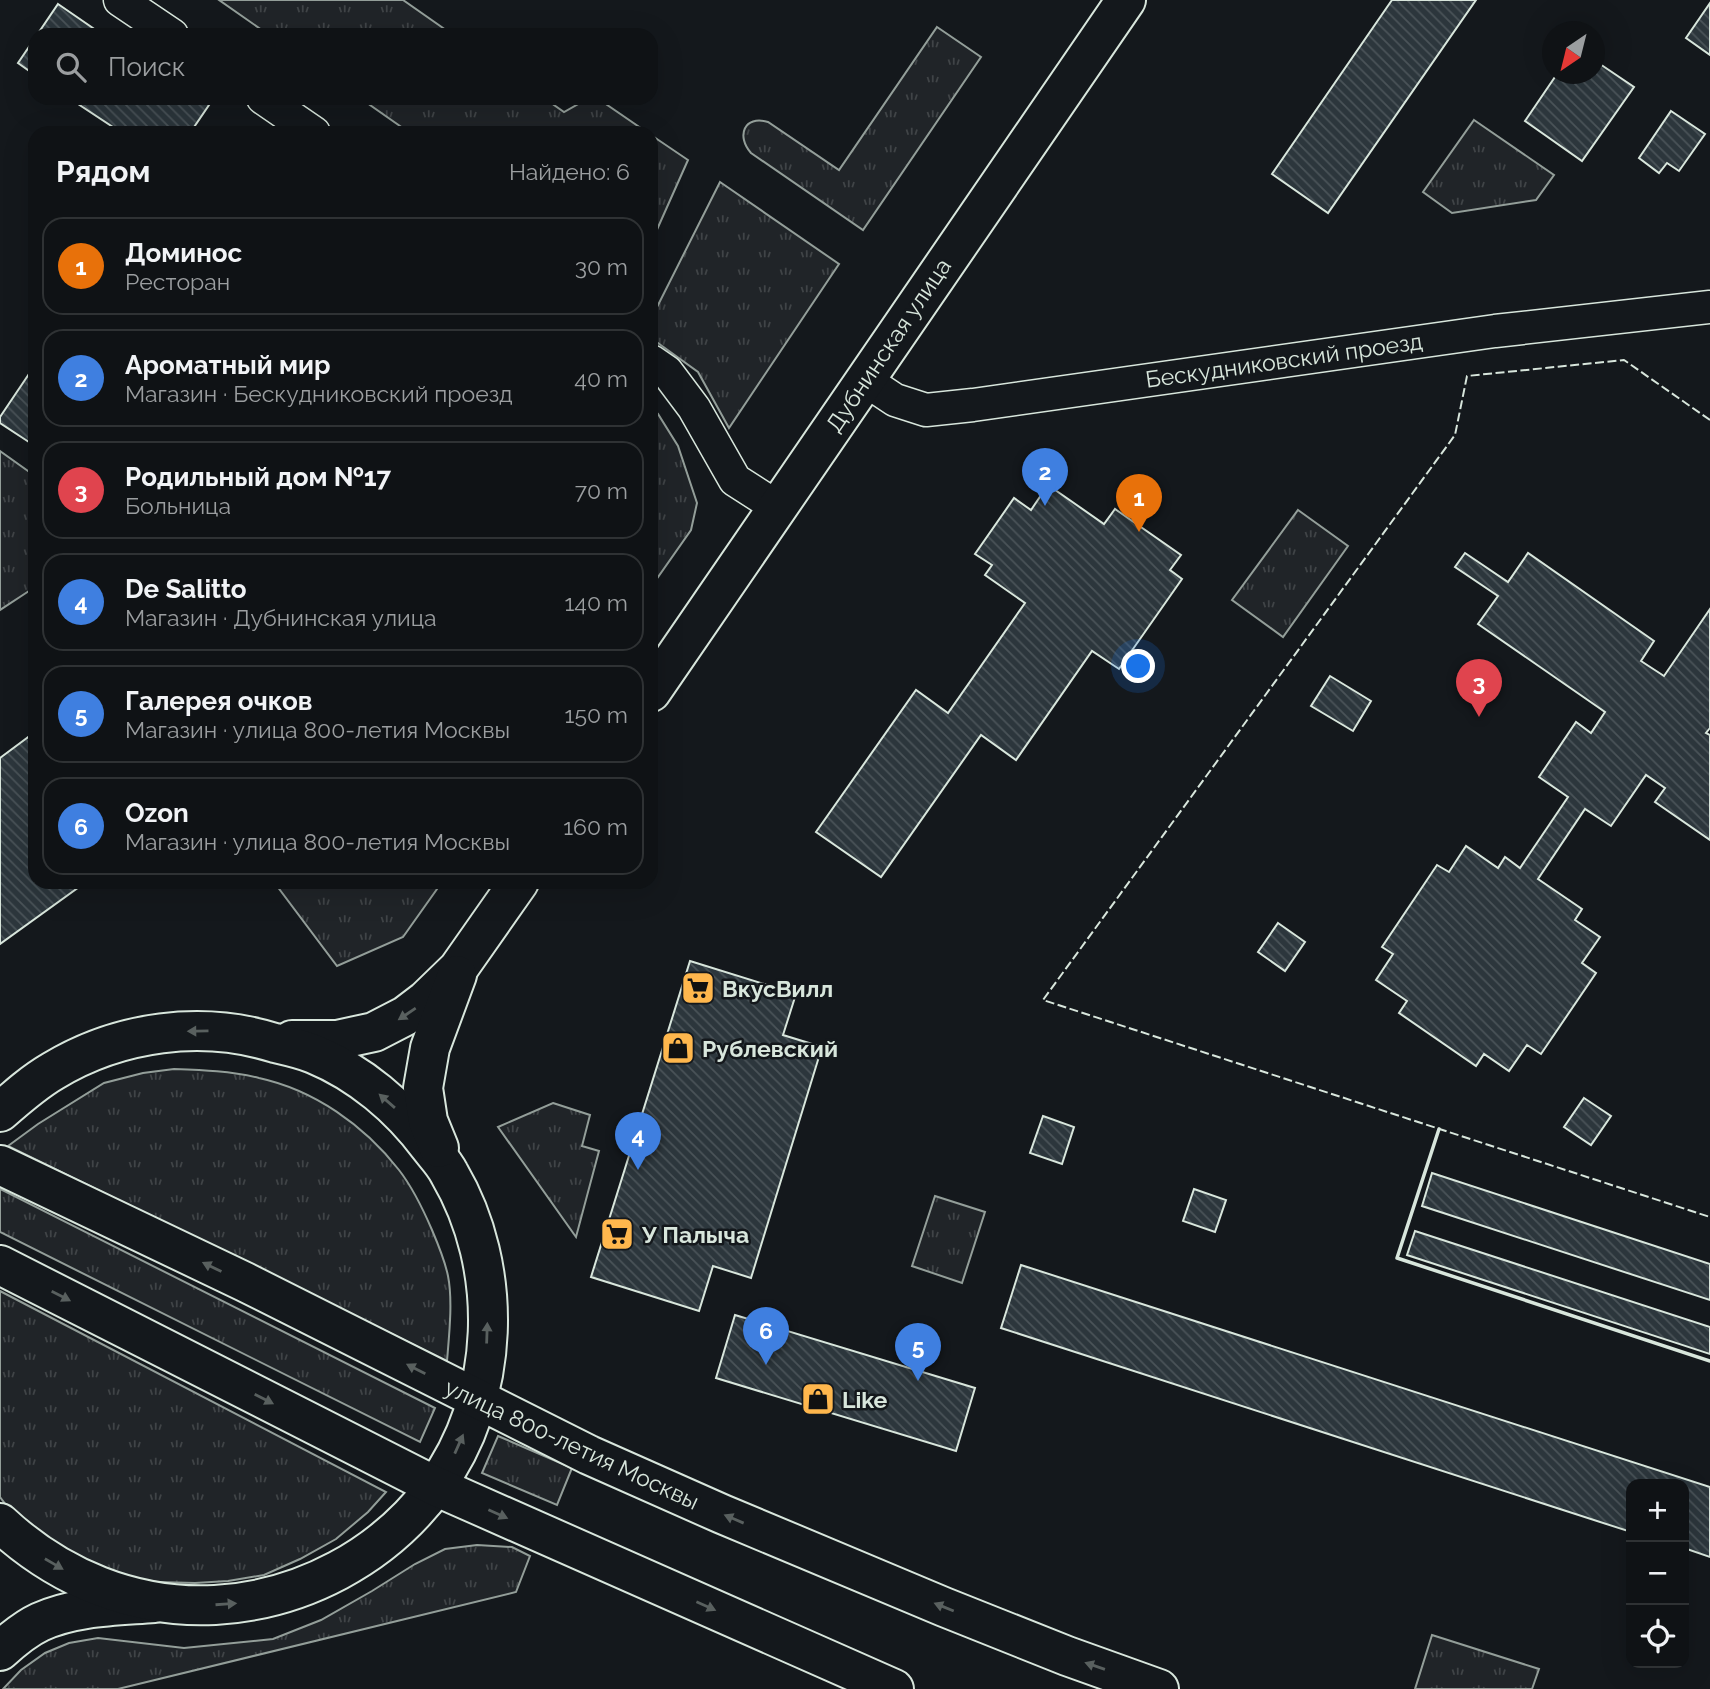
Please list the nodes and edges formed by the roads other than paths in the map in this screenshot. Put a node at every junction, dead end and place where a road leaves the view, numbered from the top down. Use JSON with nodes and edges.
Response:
{"nodes":[{"id":1,"x":121,"y":0,"type":"edge"},
{"id":2,"x":1126,"y":0,"type":"edge"},
{"id":3,"x":162,"y":28,"type":"edge"},
{"id":4,"x":273,"y":105,"type":"edge"},
{"id":5,"x":304,"y":126,"type":"edge"},
{"id":6,"x":1710,"y":307,"type":"edge"},
{"id":7,"x":658,"y":366,"type":"edge"},
{"id":8,"x":865,"y":380,"type":"junction"},
{"id":9,"x":777,"y":507,"type":"junction"},
{"id":10,"x":658,"y":682,"type":"edge"},
{"id":11,"x":514,"y":889,"type":"edge"},
{"id":12,"x":458,"y":969,"type":"junction"},
{"id":13,"x":265,"y":1039,"type":"junction"},
{"id":14,"x":0,"y":1112,"type":"edge"},
{"id":15,"x":0,"y":1165,"type":"edge"},
{"id":16,"x":448,"y":1170,"type":"junction"},
{"id":17,"x":0,"y":1265,"type":"edge"},
{"id":18,"x":477,"y":1400,"type":"junction"},
{"id":19,"x":435,"y":1486,"type":"junction"},
{"id":20,"x":0,"y":1524,"type":"edge"},
{"id":21,"x":158,"y":1602,"type":"junction"},
{"id":22,"x":0,"y":1651,"type":"edge"},
{"id":23,"x":894,"y":1689,"type":"edge"},
{"id":24,"x":1159,"y":1689,"type":"edge"}],
"edges":[{"from":1,"to":3,"type":"street"},
{"from":2,"to":8,"type":"main road","name":"Дубнинская улица"},
{"from":4,"to":5,"type":"street"},
{"from":6,"to":8,"type":"street","name":"Бескудниковский проезд"},
{"from":7,"to":9,"type":"street"},
{"from":8,"to":9,"type":"main road","name":"Дубнинская улица"},
{"from":9,"to":10,"type":"main road","name":"Дубнинская улица"},
{"from":11,"to":12,"type":"main road"},
{"from":12,"to":13,"type":"main road","one_way":true},
{"from":12,"to":16,"type":"main road"},
{"from":13,"to":14,"type":"main road","one_way":true},
{"from":16,"to":13,"type":"main road","one_way":true},
{"from":18,"to":15,"type":"main road","name":"улица 800-летия Москвы","one_way":true},
{"from":18,"to":16,"type":"main road","one_way":true},
{"from":17,"to":19,"type":"main road","one_way":true},
{"from":19,"to":18,"type":"main road","one_way":true},
{"from":24,"to":18,"type":"main road","name":"улица 800-летия Москвы","one_way":true},
{"from":21,"to":19,"type":"main road","one_way":true},
{"from":19,"to":23,"type":"main road","one_way":true},
{"from":20,"to":21,"type":"main road","one_way":true},
{"from":21,"to":22,"type":"main road"}]}
